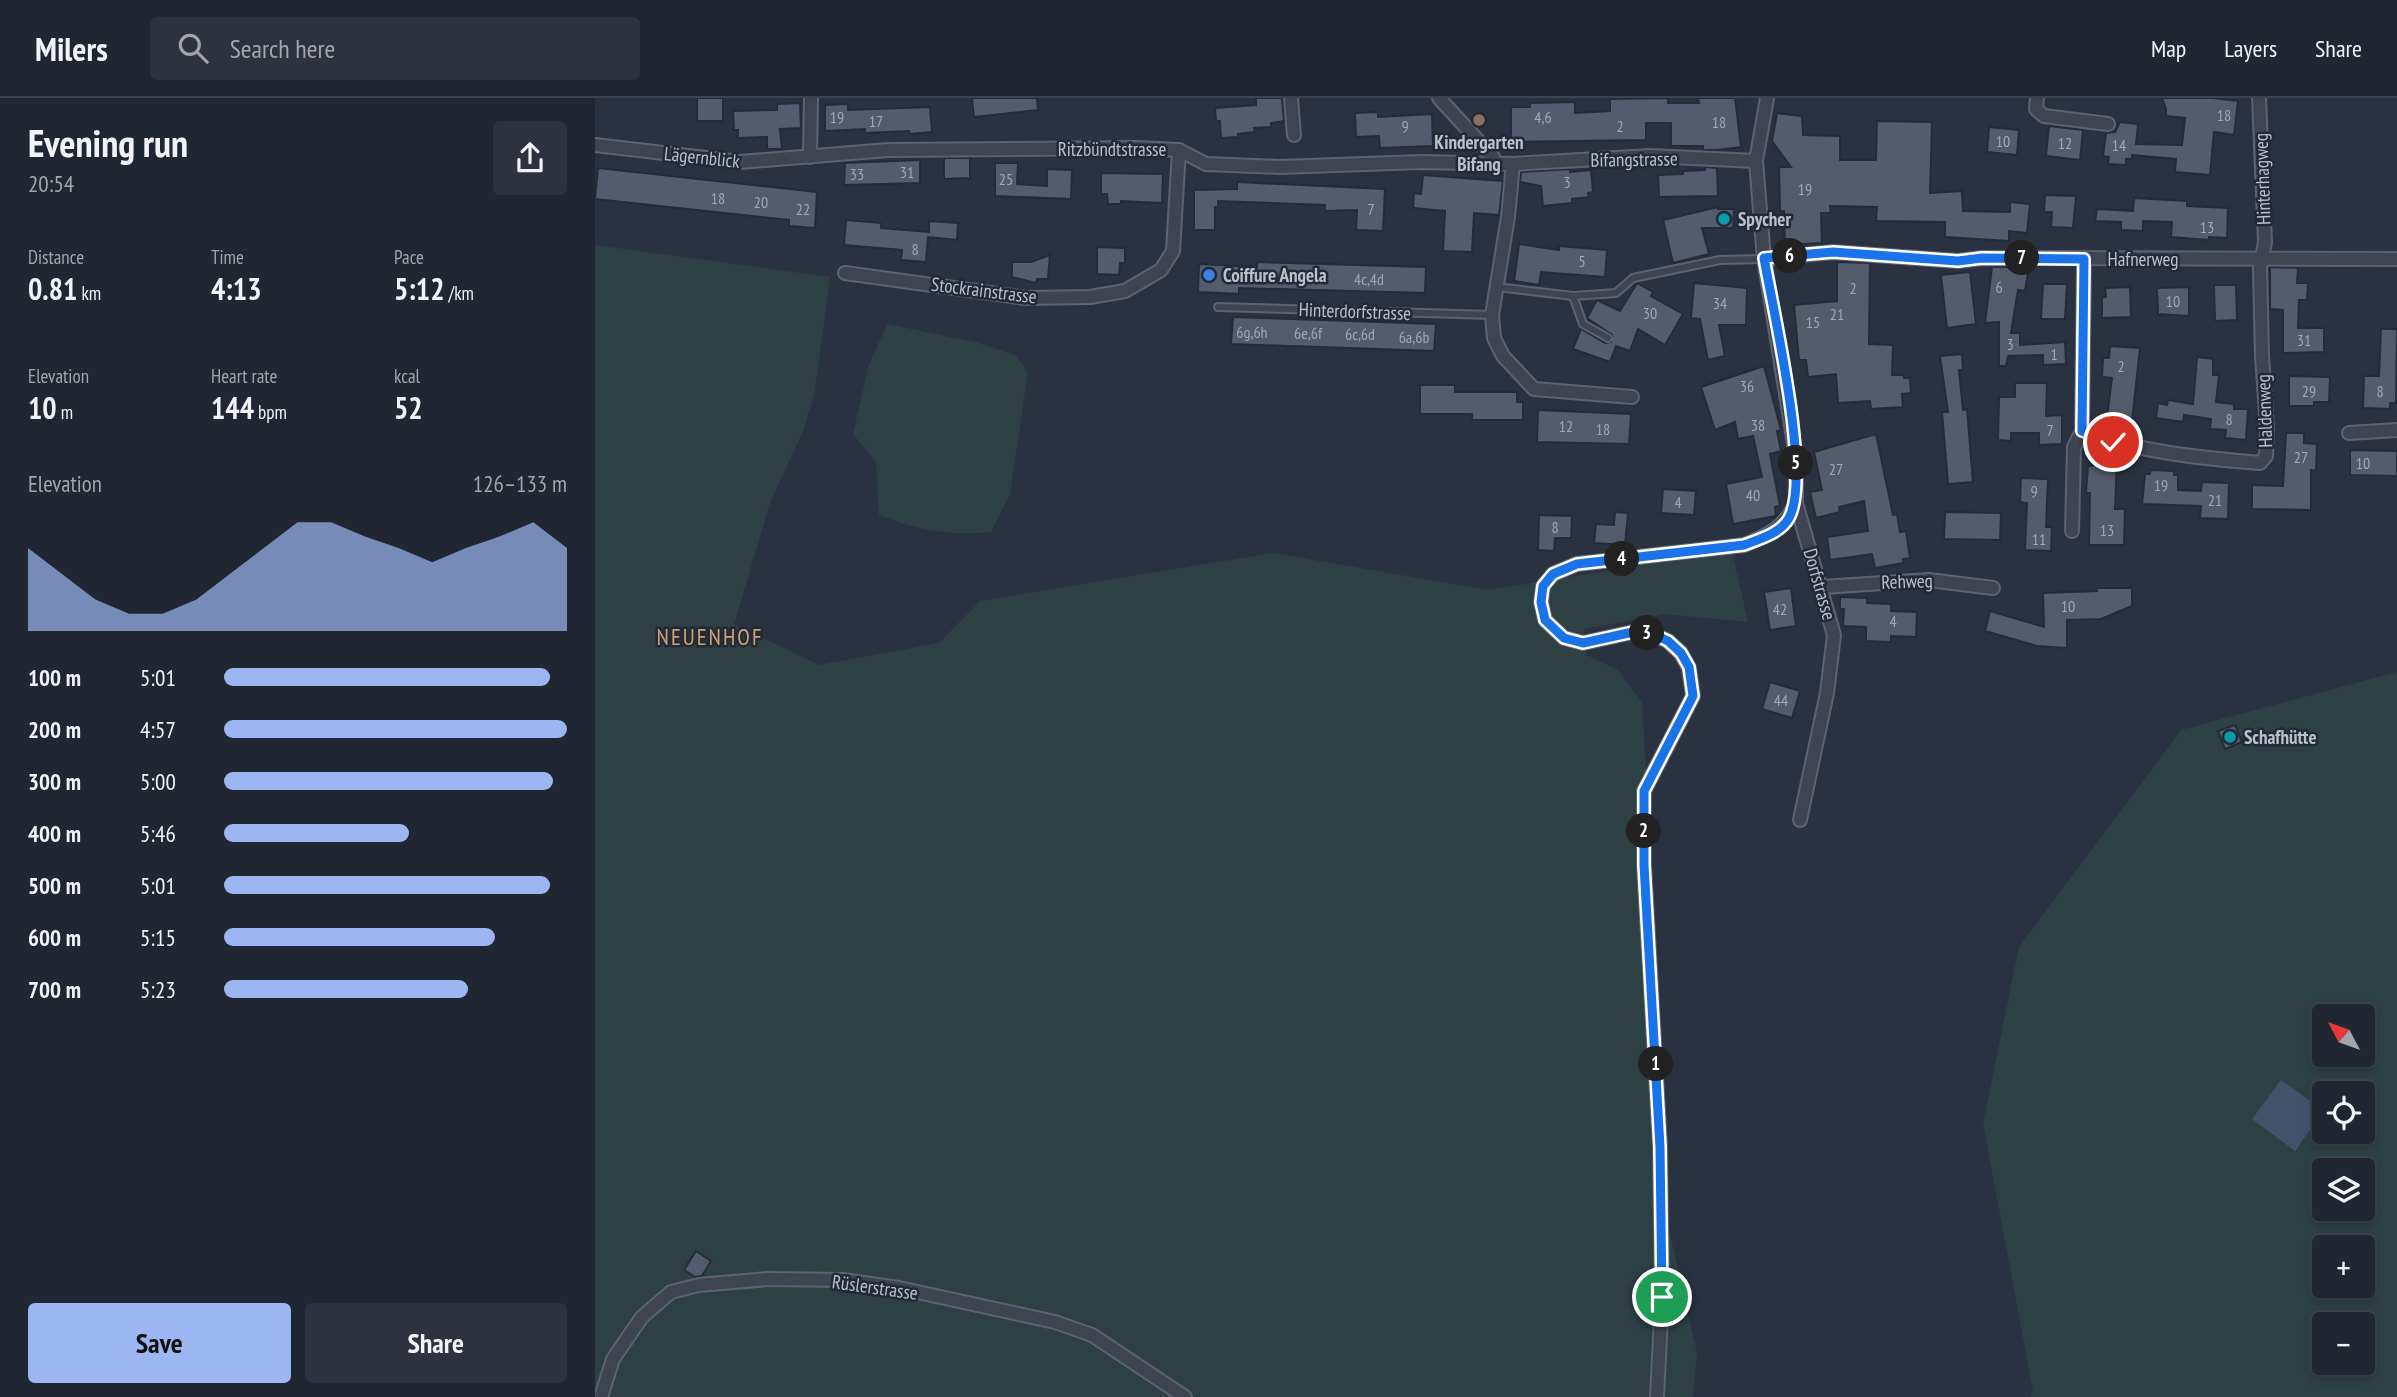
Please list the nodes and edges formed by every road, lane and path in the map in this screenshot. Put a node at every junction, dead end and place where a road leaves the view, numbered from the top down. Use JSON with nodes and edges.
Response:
{"nodes":[{"id":1,"x":811,"y":98,"type":"edge"},
{"id":2,"x":1291,"y":98,"type":"edge"},
{"id":3,"x":1439,"y":98,"type":"edge"},
{"id":4,"x":1767,"y":98,"type":"edge"},
{"id":5,"x":2037,"y":98,"type":"edge"},
{"id":6,"x":2259,"y":98,"type":"edge"},
{"id":7,"x":2108,"y":124,"type":"dead end"},
{"id":8,"x":1294,"y":135,"type":"dead end"},
{"id":9,"x":595,"y":145,"type":"edge"},
{"id":10,"x":1179,"y":150,"type":"junction"},
{"id":11,"x":810,"y":157,"type":"junction"},
{"id":12,"x":1756,"y":161,"type":"junction"},
{"id":13,"x":1493,"y":164,"type":"junction"},
{"id":14,"x":1513,"y":164,"type":"junction"},
{"id":15,"x":1764,"y":258,"type":"junction"},
{"id":16,"x":2084,"y":259,"type":"junction"},
{"id":17,"x":2262,"y":259,"type":"junction"},
{"id":18,"x":2397,"y":259,"type":"edge"},
{"id":19,"x":845,"y":273,"type":"dead end"},
{"id":20,"x":1497,"y":287,"type":"junction"},
{"id":21,"x":1573,"y":296,"type":"junction"},
{"id":22,"x":1218,"y":307,"type":"dead end"},
{"id":23,"x":1492,"y":315,"type":"junction"},
{"id":24,"x":1608,"y":338,"type":"dead end"},
{"id":25,"x":1632,"y":397,"type":"dead end"},
{"id":26,"x":2397,"y":430,"type":"edge"},
{"id":27,"x":2082,"y":431,"type":"junction"},
{"id":28,"x":2349,"y":433,"type":"dead end"},
{"id":29,"x":1796,"y":503,"type":"junction"},
{"id":30,"x":2072,"y":531,"type":"dead end"},
{"id":31,"x":1822,"y":587,"type":"junction"},
{"id":32,"x":1993,"y":588,"type":"dead end"},
{"id":33,"x":1800,"y":820,"type":"dead end"},
{"id":34,"x":601,"y":1397,"type":"edge"},
{"id":35,"x":1185,"y":1397,"type":"edge"},
{"id":36,"x":1657,"y":1397,"type":"edge"}],
"edges":[{"from":1,"to":11,"type":"street"},
{"from":2,"to":8,"type":"street"},
{"from":3,"to":13,"type":"street"},
{"from":4,"to":12,"type":"street","name":"Dorfstrasse"},
{"from":5,"to":7,"type":"street"},
{"from":6,"to":17,"type":"street","name":"Hinterhagweg"},
{"from":9,"to":11,"type":"street","name":"Lägernblick"},
{"from":10,"to":11,"type":"street","name":"Ritzbündtstrasse"},
{"from":10,"to":13,"type":"street","name":"Ritzbündtstrasse"},
{"from":10,"to":19,"type":"street","name":"Stockrainstrasse"},
{"from":12,"to":14,"type":"street","name":"Bifangstrasse"},
{"from":12,"to":15,"type":"street","name":"Dorfstrasse"},
{"from":13,"to":14,"type":"street","name":"Ritzbündtstrasse"},
{"from":14,"to":20,"type":"street"},
{"from":15,"to":16,"type":"street","name":"Hafnerweg"},
{"from":15,"to":21,"type":"lane"},
{"from":15,"to":29,"type":"street","name":"Dorfstrasse"},
{"from":16,"to":17,"type":"street","name":"Hafnerweg"},
{"from":16,"to":27,"type":"street"},
{"from":17,"to":18,"type":"street","name":"Hafnerweg"},
{"from":17,"to":27,"type":"street","name":"Haldenweg"},
{"from":20,"to":21,"type":"lane"},
{"from":20,"to":23,"type":"street"},
{"from":21,"to":24,"type":"lane"},
{"from":22,"to":23,"type":"lane","name":"Hinterdorfstrasse"},
{"from":23,"to":25,"type":"street"},
{"from":26,"to":28,"type":"street"},
{"from":27,"to":30,"type":"street"},
{"from":29,"to":31,"type":"street","name":"Dorfstrasse"},
{"from":29,"to":36,"type":"street"},
{"from":31,"to":32,"type":"street","name":"Rehweg"},
{"from":31,"to":33,"type":"street","name":"Dorfstrasse"},
{"from":34,"to":35,"type":"street","name":"Rüslerstrasse"}]}
